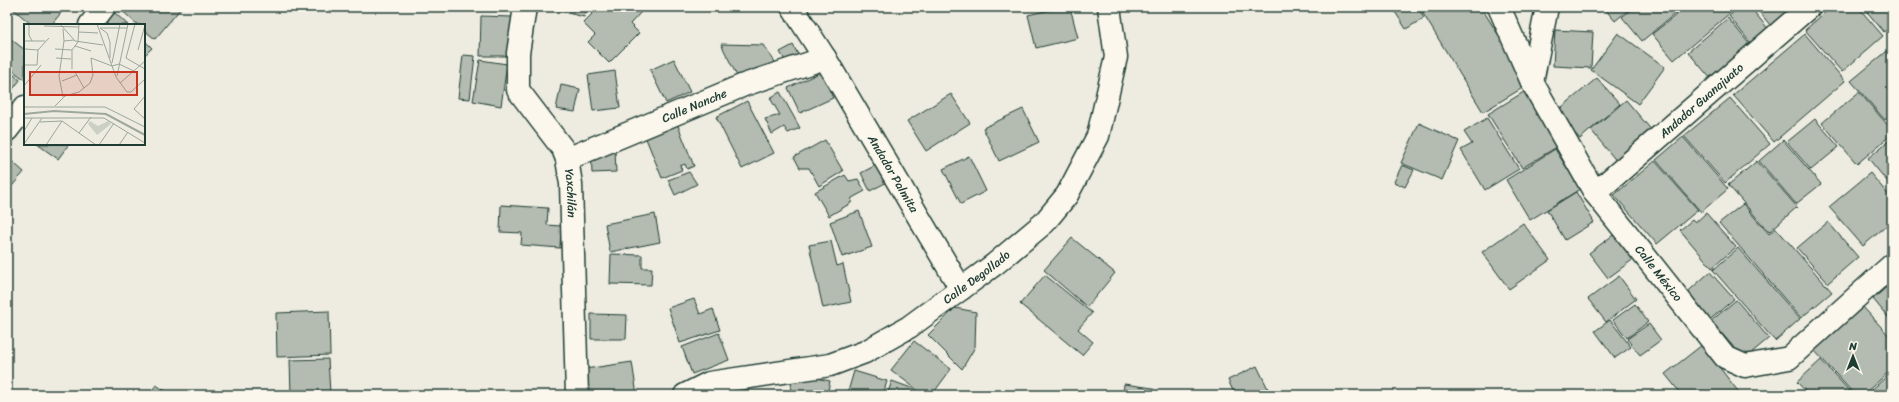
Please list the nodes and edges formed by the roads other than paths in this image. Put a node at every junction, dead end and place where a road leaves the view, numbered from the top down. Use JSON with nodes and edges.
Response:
{"nodes":[{"id":1,"x":104,"y":7,"type":"edge"},
{"id":2,"x":525,"y":7,"type":"edge"},
{"id":3,"x":792,"y":7,"type":"edge"},
{"id":4,"x":1109,"y":7,"type":"edge"},
{"id":5,"x":1499,"y":7,"type":"edge"},
{"id":6,"x":1546,"y":7,"type":"edge"},
{"id":7,"x":1809,"y":7,"type":"edge"},
{"id":8,"x":91,"y":24,"type":"edge"},
{"id":9,"x":824,"y":58,"type":"junction"},
{"id":10,"x":1532,"y":82,"type":"junction"},
{"id":11,"x":24,"y":108,"type":"edge"},
{"id":12,"x":7,"y":130,"type":"edge"},
{"id":13,"x":567,"y":159,"type":"junction"},
{"id":14,"x":1595,"y":193,"type":"junction"},
{"id":15,"x":1892,"y":265,"type":"edge"},
{"id":16,"x":961,"y":289,"type":"junction"},
{"id":17,"x":577,"y":395,"type":"edge"},
{"id":18,"x":685,"y":395,"type":"edge"}],
"edges":[{"from":1,"to":8,"type":"street"},
{"from":2,"to":13,"type":"street","name":"Yaxchilán"},
{"from":3,"to":9,"type":"street","name":"Andador Palmita"},
{"from":4,"to":16,"type":"street","name":"Calle Degollado"},
{"from":5,"to":10,"type":"street","name":"Calle México"},
{"from":6,"to":10,"type":"street"},
{"from":7,"to":14,"type":"street","name":"Andador Guanajuato"},
{"from":9,"to":13,"type":"street","name":"Calle Nanche"},
{"from":9,"to":16,"type":"street","name":"Andador Palmita"},
{"from":10,"to":14,"type":"street","name":"Calle México"},
{"from":11,"to":12,"type":"street"},
{"from":13,"to":17,"type":"street","name":"Yaxchilán"},
{"from":14,"to":15,"type":"street","name":"Calle México"},
{"from":16,"to":18,"type":"street","name":"Calle Degollado"}]}
